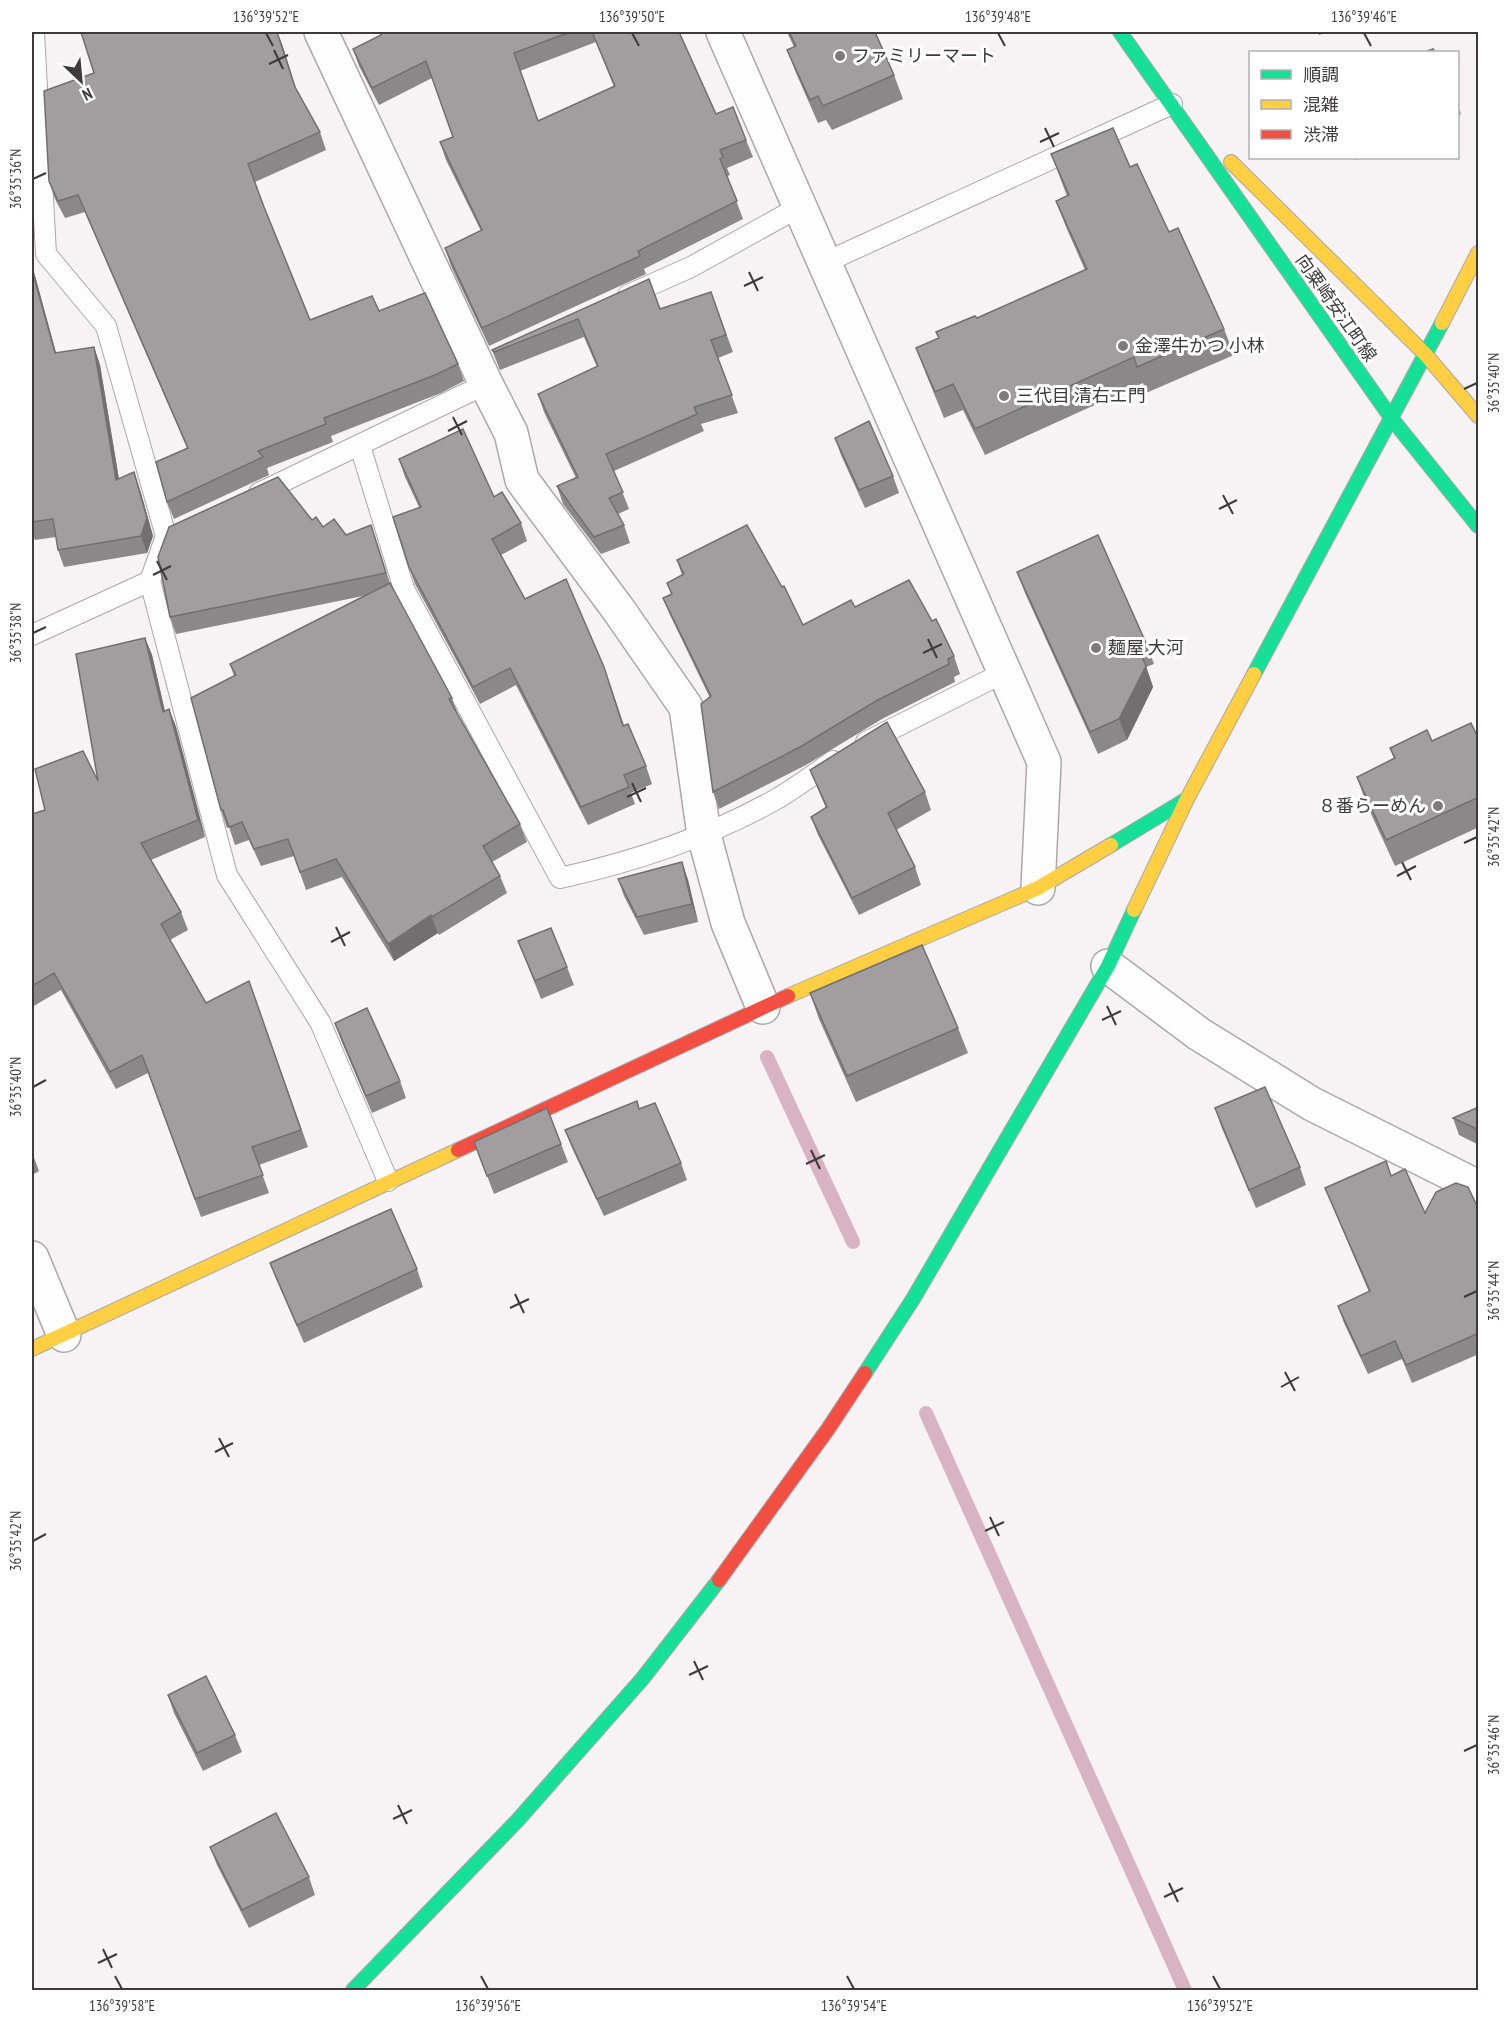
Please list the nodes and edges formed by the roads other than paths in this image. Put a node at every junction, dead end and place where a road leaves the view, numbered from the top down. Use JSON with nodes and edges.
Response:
{"nodes":[{"id":1,"x":33,"y":32,"type":"edge"},
{"id":2,"x":321,"y":32,"type":"edge"},
{"id":3,"x":723,"y":32,"type":"edge"},
{"id":4,"x":1120,"y":32,"type":"edge"},
{"id":5,"x":1172,"y":105,"type":"junction"},
{"id":6,"x":801,"y":206,"type":"junction"},
{"id":7,"x":1479,"y":253,"type":"edge"},
{"id":8,"x":826,"y":262,"type":"junction"},
{"id":9,"x":616,"y":301,"type":"edge"},
{"id":10,"x":1425,"y":354,"type":"junction"},
{"id":11,"x":487,"y":367,"type":"junction"},
{"id":12,"x":1479,"y":416,"type":"edge"},
{"id":13,"x":1392,"y":419,"type":"junction"},
{"id":14,"x":360,"y":446,"type":"junction"},
{"id":15,"x":241,"y":501,"type":"edge"},
{"id":16,"x":188,"y":526,"type":"edge"},
{"id":17,"x":1479,"y":526,"type":"edge"},
{"id":18,"x":166,"y":536,"type":"junction"},
{"id":19,"x":150,"y":581,"type":"junction"},
{"id":20,"x":32,"y":635,"type":"edge"},
{"id":21,"x":1005,"y":672,"type":"junction"},
{"id":22,"x":1187,"y":799,"type":"junction"},
{"id":23,"x":704,"y":835,"type":"junction"},
{"id":24,"x":1038,"y":888,"type":"junction"},
{"id":25,"x":1108,"y":966,"type":"junction"},
{"id":26,"x":762,"y":1007,"type":"junction"},
{"id":27,"x":388,"y":1181,"type":"junction"},
{"id":28,"x":1479,"y":1187,"type":"edge"},
{"id":29,"x":32,"y":1258,"type":"edge"},
{"id":30,"x":64,"y":1335,"type":"junction"},
{"id":31,"x":32,"y":1349,"type":"edge"},
{"id":32,"x":353,"y":1990,"type":"edge"}],
"edges":[{"from":1,"to":18,"type":"lane"},
{"from":2,"to":11,"type":"street"},
{"from":3,"to":6,"type":"street"},
{"from":4,"to":5,"type":"street","name":"向粟崎安江町線"},
{"from":5,"to":8,"type":"lane"},
{"from":5,"to":10,"type":"street","name":"向粟崎安江町線"},
{"from":5,"to":13,"type":"street","name":"向粟崎安江町線"},
{"from":6,"to":8,"type":"street"},
{"from":6,"to":9,"type":"lane"},
{"from":7,"to":10,"type":"street"},
{"from":8,"to":21,"type":"street"},
{"from":10,"to":12,"type":"street","name":"向粟崎安江町線"},
{"from":10,"to":13,"type":"street"},
{"from":11,"to":14,"type":"lane"},
{"from":11,"to":23,"type":"street"},
{"from":13,"to":17,"type":"street","name":"向粟崎安江町線"},
{"from":13,"to":22,"type":"street"},
{"from":14,"to":15,"type":"lane"},
{"from":14,"to":23,"type":"lane"},
{"from":16,"to":18,"type":"lane"},
{"from":18,"to":19,"type":"lane"},
{"from":19,"to":20,"type":"lane"},
{"from":19,"to":27,"type":"lane"},
{"from":21,"to":23,"type":"lane"},
{"from":21,"to":24,"type":"street"},
{"from":22,"to":24,"type":"street"},
{"from":22,"to":25,"type":"street"},
{"from":23,"to":26,"type":"street"},
{"from":24,"to":26,"type":"street"},
{"from":25,"to":28,"type":"street"},
{"from":25,"to":32,"type":"street"},
{"from":26,"to":27,"type":"street"},
{"from":27,"to":30,"type":"street"},
{"from":29,"to":30,"type":"street"},
{"from":30,"to":31,"type":"street"}]}
